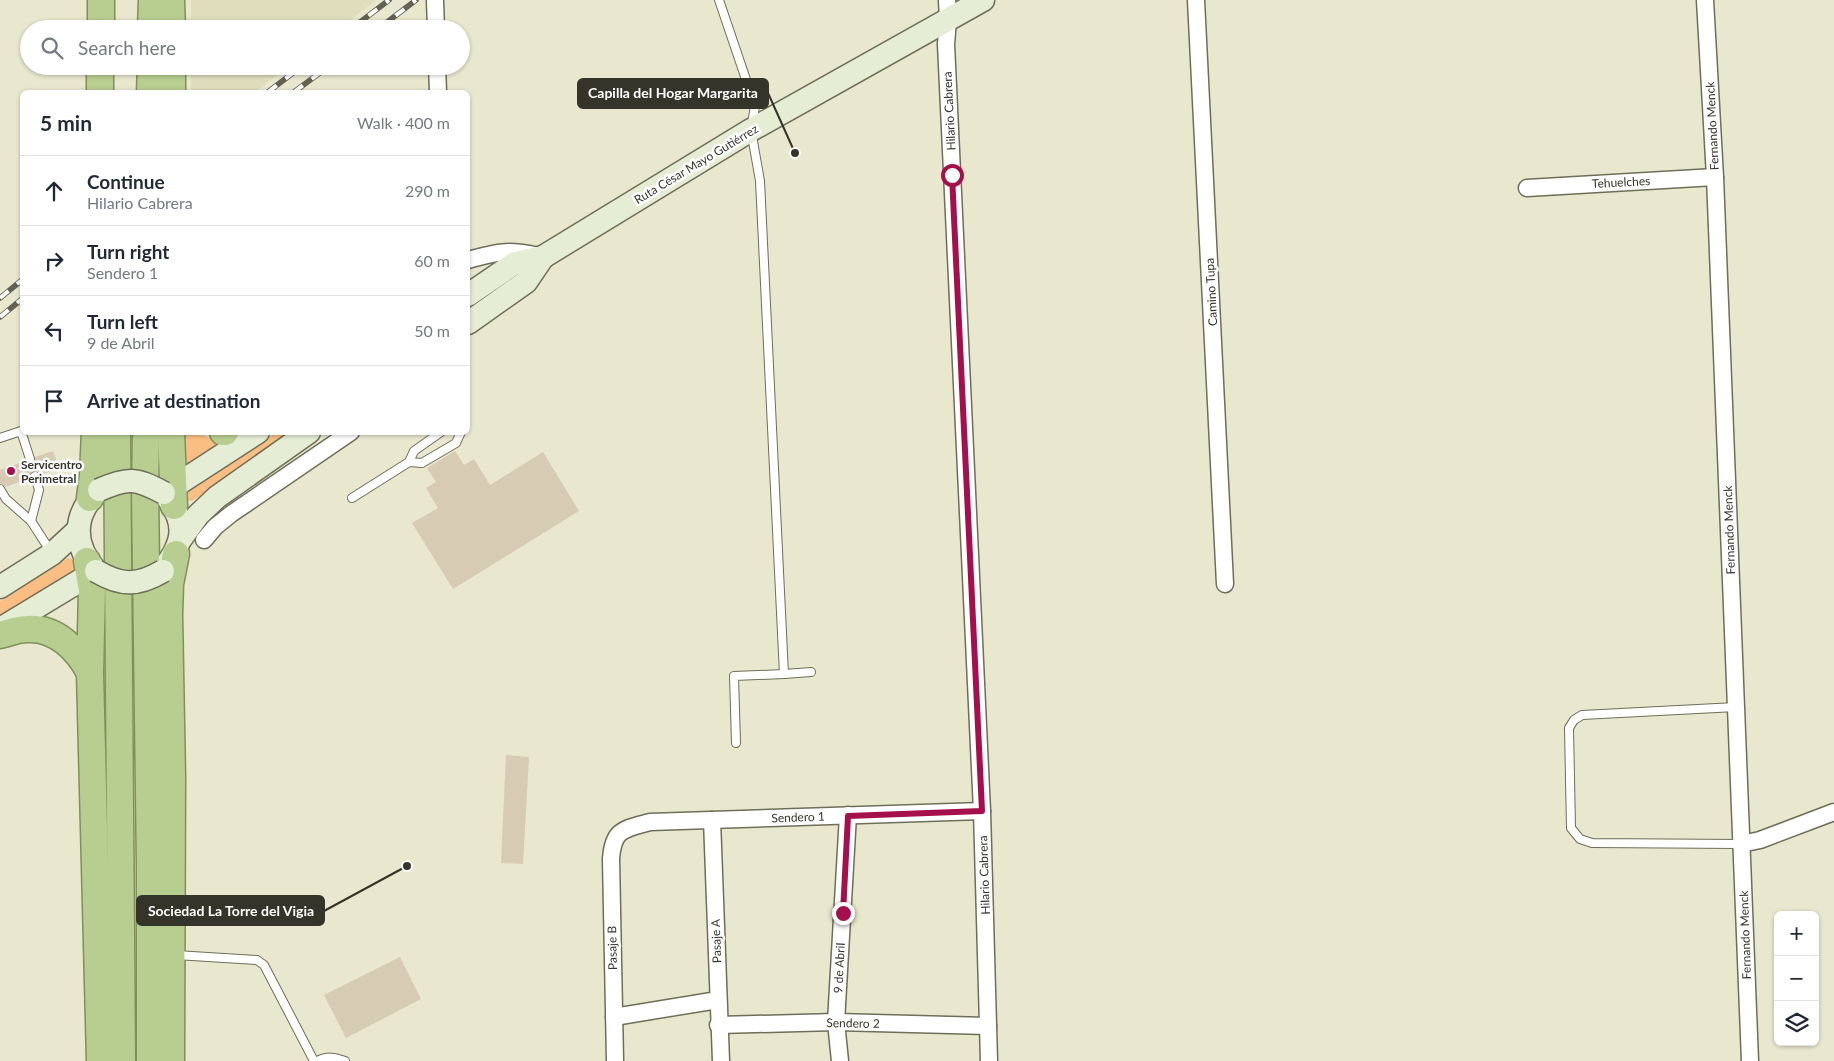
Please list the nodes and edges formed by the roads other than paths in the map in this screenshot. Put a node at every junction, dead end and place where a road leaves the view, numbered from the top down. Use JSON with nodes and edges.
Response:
{"nodes":[{"id":1,"x":101,"y":0,"type":"edge"},
{"id":2,"x":118,"y":0,"type":"edge"},
{"id":3,"x":152,"y":0,"type":"edge"},
{"id":4,"x":171,"y":0,"type":"edge"},
{"id":5,"x":719,"y":0,"type":"edge"},
{"id":6,"x":983,"y":0,"type":"edge"},
{"id":7,"x":1196,"y":0,"type":"edge"},
{"id":8,"x":1705,"y":0,"type":"edge"},
{"id":9,"x":435,"y":1,"type":"edge"},
{"id":10,"x":947,"y":10,"type":"edge"},
{"id":11,"x":101,"y":20,"type":"edge"},
{"id":12,"x":118,"y":20,"type":"edge"},
{"id":13,"x":151,"y":20,"type":"edge"},
{"id":14,"x":172,"y":20,"type":"edge"},
{"id":15,"x":436,"y":20,"type":"edge"},
{"id":16,"x":100,"y":75,"type":"edge"},
{"id":17,"x":118,"y":75,"type":"edge"},
{"id":18,"x":151,"y":75,"type":"edge"},
{"id":19,"x":172,"y":75,"type":"edge"},
{"id":20,"x":437,"y":75,"type":"edge"},
{"id":21,"x":100,"y":90,"type":"edge"},
{"id":22,"x":118,"y":90,"type":"edge"},
{"id":23,"x":150,"y":90,"type":"edge"},
{"id":24,"x":172,"y":90,"type":"edge"},
{"id":25,"x":438,"y":90,"type":"edge"},
{"id":26,"x":752,"y":130,"type":"junction"},
{"id":27,"x":1715,"y":176,"type":"junction"},
{"id":28,"x":1526,"y":188,"type":"dead end"},
{"id":29,"x":543,"y":257,"type":"junction"},
{"id":30,"x":470,"y":259,"type":"edge"},
{"id":31,"x":470,"y":294,"type":"edge"},
{"id":32,"x":470,"y":322,"type":"edge"},
{"id":33,"x":20,"y":431,"type":"edge"},
{"id":34,"x":22,"y":435,"type":"edge"},
{"id":35,"x":94,"y":435,"type":"edge"},
{"id":36,"x":117,"y":435,"type":"edge"},
{"id":37,"x":146,"y":435,"type":"edge"},
{"id":38,"x":171,"y":435,"type":"edge"},
{"id":39,"x":254,"y":435,"type":"edge"},
{"id":40,"x":305,"y":435,"type":"edge"},
{"id":41,"x":347,"y":435,"type":"edge"},
{"id":42,"x":437,"y":435,"type":"edge"},
{"id":43,"x":459,"y":435,"type":"edge"},
{"id":44,"x":0,"y":438,"type":"edge"},
{"id":45,"x":30,"y":459,"type":"dead end"},
{"id":46,"x":409,"y":462,"type":"junction"},
{"id":47,"x":36,"y":476,"type":"dead end"},
{"id":48,"x":0,"y":489,"type":"edge"},
{"id":49,"x":94,"y":494,"type":"junction"},
{"id":50,"x":170,"y":495,"type":"junction"},
{"id":51,"x":352,"y":498,"type":"dead end"},
{"id":52,"x":31,"y":521,"type":"junction"},
{"id":53,"x":78,"y":530,"type":"junction"},
{"id":54,"x":204,"y":540,"type":"dead end"},
{"id":55,"x":52,"y":554,"type":"junction"},
{"id":56,"x":173,"y":555,"type":"junction"},
{"id":57,"x":91,"y":568,"type":"junction"},
{"id":58,"x":1225,"y":584,"type":"dead end"},
{"id":59,"x":0,"y":587,"type":"edge"},
{"id":60,"x":0,"y":629,"type":"edge"},
{"id":61,"x":0,"y":635,"type":"edge"},
{"id":62,"x":811,"y":672,"type":"dead end"},
{"id":63,"x":90,"y":674,"type":"junction"},
{"id":64,"x":784,"y":674,"type":"junction"},
{"id":65,"x":1736,"y":707,"type":"junction"},
{"id":66,"x":736,"y":743,"type":"dead end"},
{"id":67,"x":982,"y":811,"type":"junction"},
{"id":68,"x":1834,"y":812,"type":"edge"},
{"id":69,"x":848,"y":816,"type":"junction"},
{"id":70,"x":712,"y":820,"type":"junction"},
{"id":71,"x":616,"y":836,"type":"joint"},
{"id":72,"x":1741,"y":844,"type":"junction"},
{"id":73,"x":172,"y":955,"type":"junction"},
{"id":74,"x":718,"y":1000,"type":"junction"},
{"id":75,"x":614,"y":1017,"type":"junction"},
{"id":76,"x":836,"y":1022,"type":"junction"},
{"id":77,"x":718,"y":1025,"type":"junction"},
{"id":78,"x":988,"y":1026,"type":"junction"},
{"id":79,"x":100,"y":1061,"type":"edge"},
{"id":80,"x":122,"y":1061,"type":"edge"},
{"id":81,"x":150,"y":1061,"type":"edge"},
{"id":82,"x":171,"y":1061,"type":"edge"},
{"id":83,"x":315,"y":1061,"type":"edge"},
{"id":84,"x":346,"y":1061,"type":"edge"},
{"id":85,"x":615,"y":1061,"type":"edge"},
{"id":86,"x":721,"y":1061,"type":"edge"},
{"id":87,"x":840,"y":1061,"type":"edge"},
{"id":88,"x":989,"y":1061,"type":"edge"},
{"id":89,"x":1750,"y":1061,"type":"edge"}],
"edges":[{"from":1,"to":11,"type":"highway"},
{"from":2,"to":12,"type":"highway"},
{"from":3,"to":13,"type":"highway"},
{"from":4,"to":14,"type":"highway"},
{"from":5,"to":26,"type":"lane"},
{"from":6,"to":10,"type":"main road","name":"Ruta César Mayo Gutiérrez"},
{"from":7,"to":58,"type":"street","name":"Camino Tupa"},
{"from":8,"to":27,"type":"street","name":"Fernando Menck"},
{"from":9,"to":15,"type":"street"},
{"from":10,"to":26,"type":"main road","name":"Ruta César Mayo Gutiérrez"},
{"from":10,"to":67,"type":"street","name":"Hilario Cabrera"},
{"from":16,"to":21,"type":"highway"},
{"from":17,"to":22,"type":"highway"},
{"from":18,"to":23,"type":"highway"},
{"from":19,"to":24,"type":"highway"},
{"from":20,"to":25,"type":"street"},
{"from":26,"to":29,"type":"main road","name":"Ruta César Mayo Gutiérrez"},
{"from":26,"to":64,"type":"lane"},
{"from":27,"to":28,"type":"street","name":"Tehuelches"},
{"from":27,"to":65,"type":"street","name":"Fernando Menck"},
{"from":29,"to":30,"type":"street"},
{"from":29,"to":31,"type":"main road","name":"Ruta César Mayo Gutiérrez"},
{"from":29,"to":32,"type":"main road","name":"Ruta César Mayo Gutiérrez"},
{"from":33,"to":44,"type":"lane"},
{"from":34,"to":45,"type":"lane"},
{"from":35,"to":49,"type":"highway"},
{"from":36,"to":80,"type":"highway"},
{"from":37,"to":81,"type":"highway"},
{"from":38,"to":50,"type":"highway"},
{"from":39,"to":50,"type":"main road"},
{"from":40,"to":56,"type":"main road"},
{"from":41,"to":54,"type":"street"},
{"from":42,"to":46,"type":"lane"},
{"from":43,"to":46,"type":"lane"},
{"from":46,"to":51,"type":"lane"},
{"from":47,"to":52,"type":"lane"},
{"from":48,"to":52,"type":"lane"},
{"from":49,"to":50,"type":"main road","bridge":true},
{"from":49,"to":53,"type":"main road"},
{"from":50,"to":56,"type":"main road"},
{"from":52,"to":55,"type":"lane"},
{"from":53,"to":55,"type":"main road"},
{"from":53,"to":57,"type":"main road"},
{"from":55,"to":59,"type":"main road"},
{"from":56,"to":57,"type":"main road","bridge":true},
{"from":56,"to":73,"type":"highway"},
{"from":57,"to":60,"type":"main road"},
{"from":57,"to":63,"type":"highway"},
{"from":61,"to":63,"type":"highway"},
{"from":62,"to":64,"type":"lane"},
{"from":63,"to":79,"type":"highway"},
{"from":64,"to":66,"type":"lane"},
{"from":65,"to":72,"type":"street","name":"Fernando Menck"},
{"from":65,"to":72,"type":"lane"},
{"from":67,"to":69,"type":"street","name":"Sendero 1"},
{"from":67,"to":78,"type":"street","name":"Hilario Cabrera"},
{"from":68,"to":72,"type":"street"},
{"from":69,"to":70,"type":"street","name":"Sendero 1"},
{"from":69,"to":76,"type":"street","name":"9 de Abril"},
{"from":70,"to":71,"type":"street","name":"Sendero 1"},
{"from":70,"to":74,"type":"street","name":"Pasaje A"},
{"from":71,"to":75,"type":"street","name":"Pasaje B"},
{"from":72,"to":89,"type":"street","name":"Fernando Menck"},
{"from":73,"to":82,"type":"highway"},
{"from":73,"to":83,"type":"lane"},
{"from":74,"to":75,"type":"street"},
{"from":74,"to":77,"type":"street","name":"Pasaje A"},
{"from":75,"to":85,"type":"street","name":"Pasaje B"},
{"from":76,"to":77,"type":"street","name":"Sendero 2"},
{"from":76,"to":78,"type":"street","name":"Sendero 2"},
{"from":76,"to":87,"type":"street","name":"9 de Abril"},
{"from":77,"to":86,"type":"street","name":"Pasaje A"},
{"from":78,"to":88,"type":"street","name":"Hilario Cabrera"},
{"from":83,"to":84,"type":"lane"}]}
